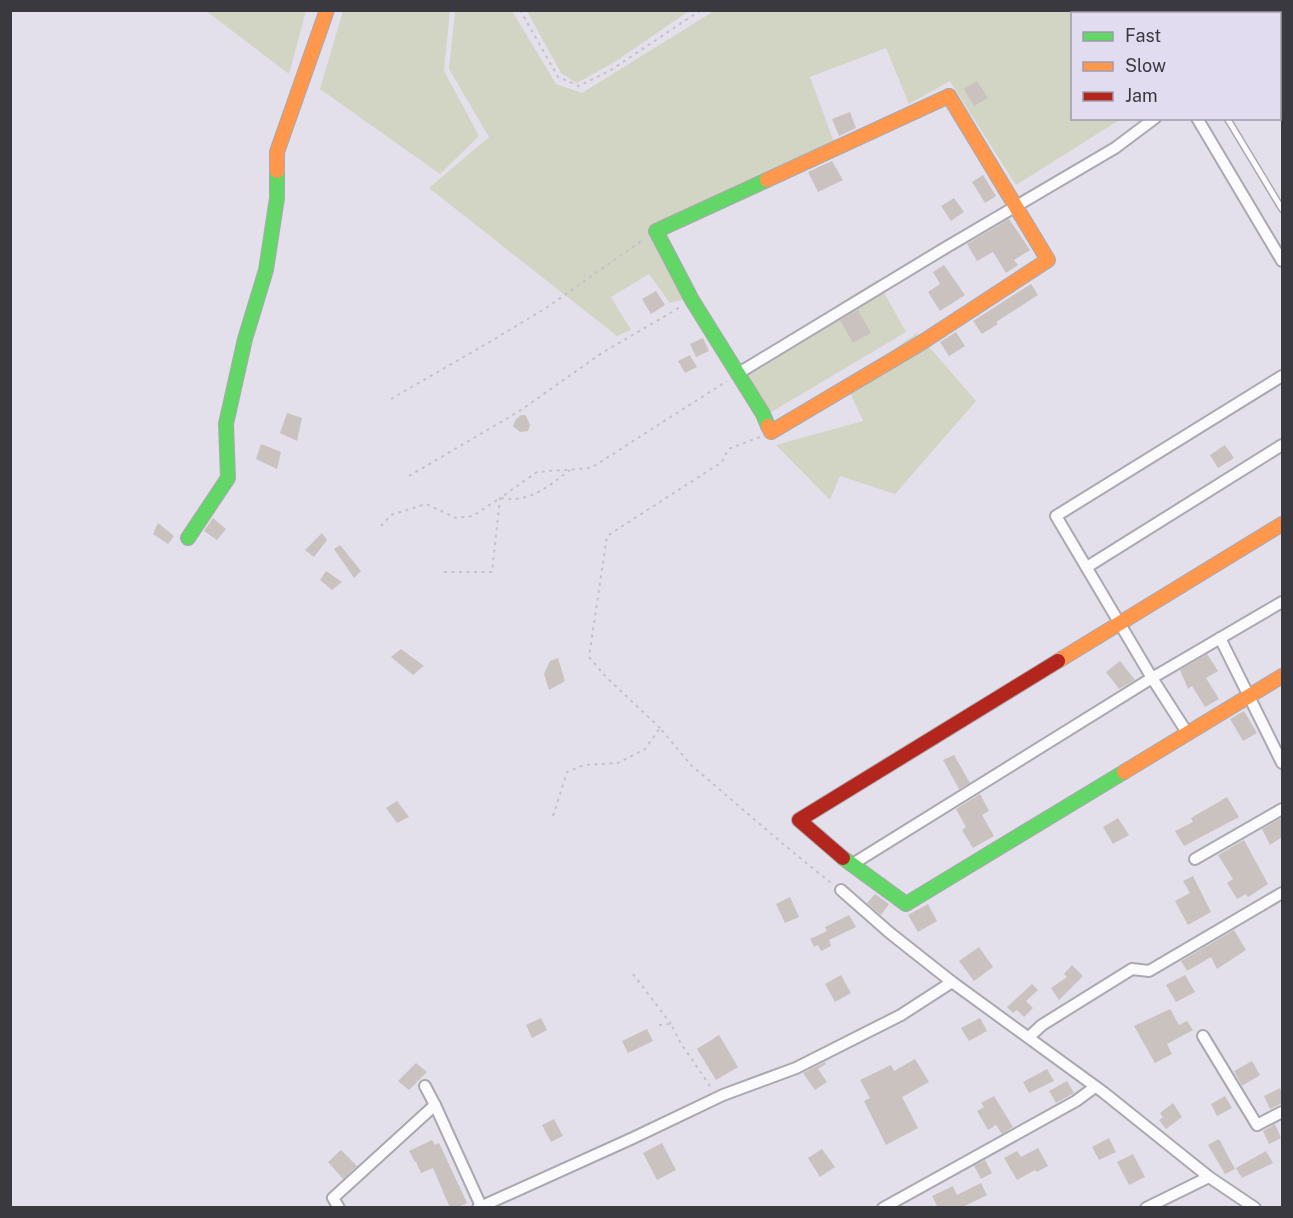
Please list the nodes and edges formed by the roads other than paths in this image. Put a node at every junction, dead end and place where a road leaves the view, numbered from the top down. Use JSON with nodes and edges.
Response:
{"nodes":[{"id":1,"x":327,"y":10,"type":"edge"},
{"id":2,"x":1152,"y":120,"type":"edge"},
{"id":3,"x":1198,"y":120,"type":"edge"},
{"id":4,"x":1228,"y":120,"type":"edge"},
{"id":5,"x":1016,"y":205,"type":"junction"},
{"id":6,"x":1282,"y":209,"type":"edge"},
{"id":7,"x":1282,"y":261,"type":"edge"},
{"id":8,"x":737,"y":374,"type":"junction"},
{"id":9,"x":1282,"y":376,"type":"edge"},
{"id":10,"x":1282,"y":445,"type":"edge"},
{"id":11,"x":1282,"y":524,"type":"edge"},
{"id":12,"x":188,"y":538,"type":"dead end"},
{"id":13,"x":1087,"y":567,"type":"junction"},
{"id":14,"x":1282,"y":602,"type":"edge"},
{"id":15,"x":1119,"y":624,"type":"junction"},
{"id":16,"x":1221,"y":638,"type":"junction"},
{"id":17,"x":1282,"y":676,"type":"edge"},
{"id":18,"x":1152,"y":678,"type":"junction"},
{"id":19,"x":1249,"y":696,"type":"junction"},
{"id":20,"x":1188,"y":734,"type":"junction"},
{"id":21,"x":1282,"y":763,"type":"edge"},
{"id":22,"x":1282,"y":809,"type":"edge"},
{"id":23,"x":1195,"y":859,"type":"dead end"},
{"id":24,"x":850,"y":865,"type":"junction"},
{"id":25,"x":841,"y":890,"type":"road end"},
{"id":26,"x":1282,"y":893,"type":"edge"},
{"id":27,"x":952,"y":982,"type":"junction"},
{"id":28,"x":1203,"y":1036,"type":"dead end"},
{"id":29,"x":1029,"y":1037,"type":"junction"},
{"id":30,"x":425,"y":1086,"type":"dead end"},
{"id":31,"x":1095,"y":1087,"type":"junction"},
{"id":32,"x":435,"y":1105,"type":"junction"},
{"id":33,"x":1282,"y":1112,"type":"edge"},
{"id":34,"x":1209,"y":1177,"type":"junction"},
{"id":35,"x":479,"y":1207,"type":"edge"},
{"id":36,"x":339,"y":1208,"type":"edge"},
{"id":37,"x":883,"y":1208,"type":"edge"},
{"id":38,"x":1146,"y":1208,"type":"edge"},
{"id":39,"x":1256,"y":1208,"type":"edge"}],
"edges":[{"from":1,"to":12,"type":"street"},
{"from":2,"to":5,"type":"street"},
{"from":3,"to":7,"type":"street"},
{"from":4,"to":6,"type":"lane"},
{"from":5,"to":8,"type":"street"},
{"from":5,"to":8,"type":"street"},
{"from":5,"to":8,"type":"street"},
{"from":9,"to":13,"type":"street"},
{"from":10,"to":13,"type":"street"},
{"from":11,"to":15,"type":"street"},
{"from":13,"to":15,"type":"street"},
{"from":14,"to":16,"type":"street"},
{"from":15,"to":18,"type":"street"},
{"from":15,"to":24,"type":"street"},
{"from":16,"to":18,"type":"street"},
{"from":16,"to":19,"type":"street"},
{"from":17,"to":19,"type":"street"},
{"from":18,"to":20,"type":"street"},
{"from":18,"to":24,"type":"street"},
{"from":19,"to":20,"type":"street"},
{"from":19,"to":21,"type":"street"},
{"from":20,"to":24,"type":"street"},
{"from":22,"to":23,"type":"street"},
{"from":25,"to":27,"type":"street"},
{"from":26,"to":29,"type":"street"},
{"from":27,"to":29,"type":"street"},
{"from":27,"to":35,"type":"street"},
{"from":28,"to":33,"type":"street"},
{"from":29,"to":31,"type":"street"},
{"from":30,"to":32,"type":"street"},
{"from":31,"to":34,"type":"street"},
{"from":31,"to":37,"type":"street"},
{"from":32,"to":35,"type":"street"},
{"from":32,"to":36,"type":"street"},
{"from":34,"to":38,"type":"street"},
{"from":34,"to":39,"type":"street"}]}
